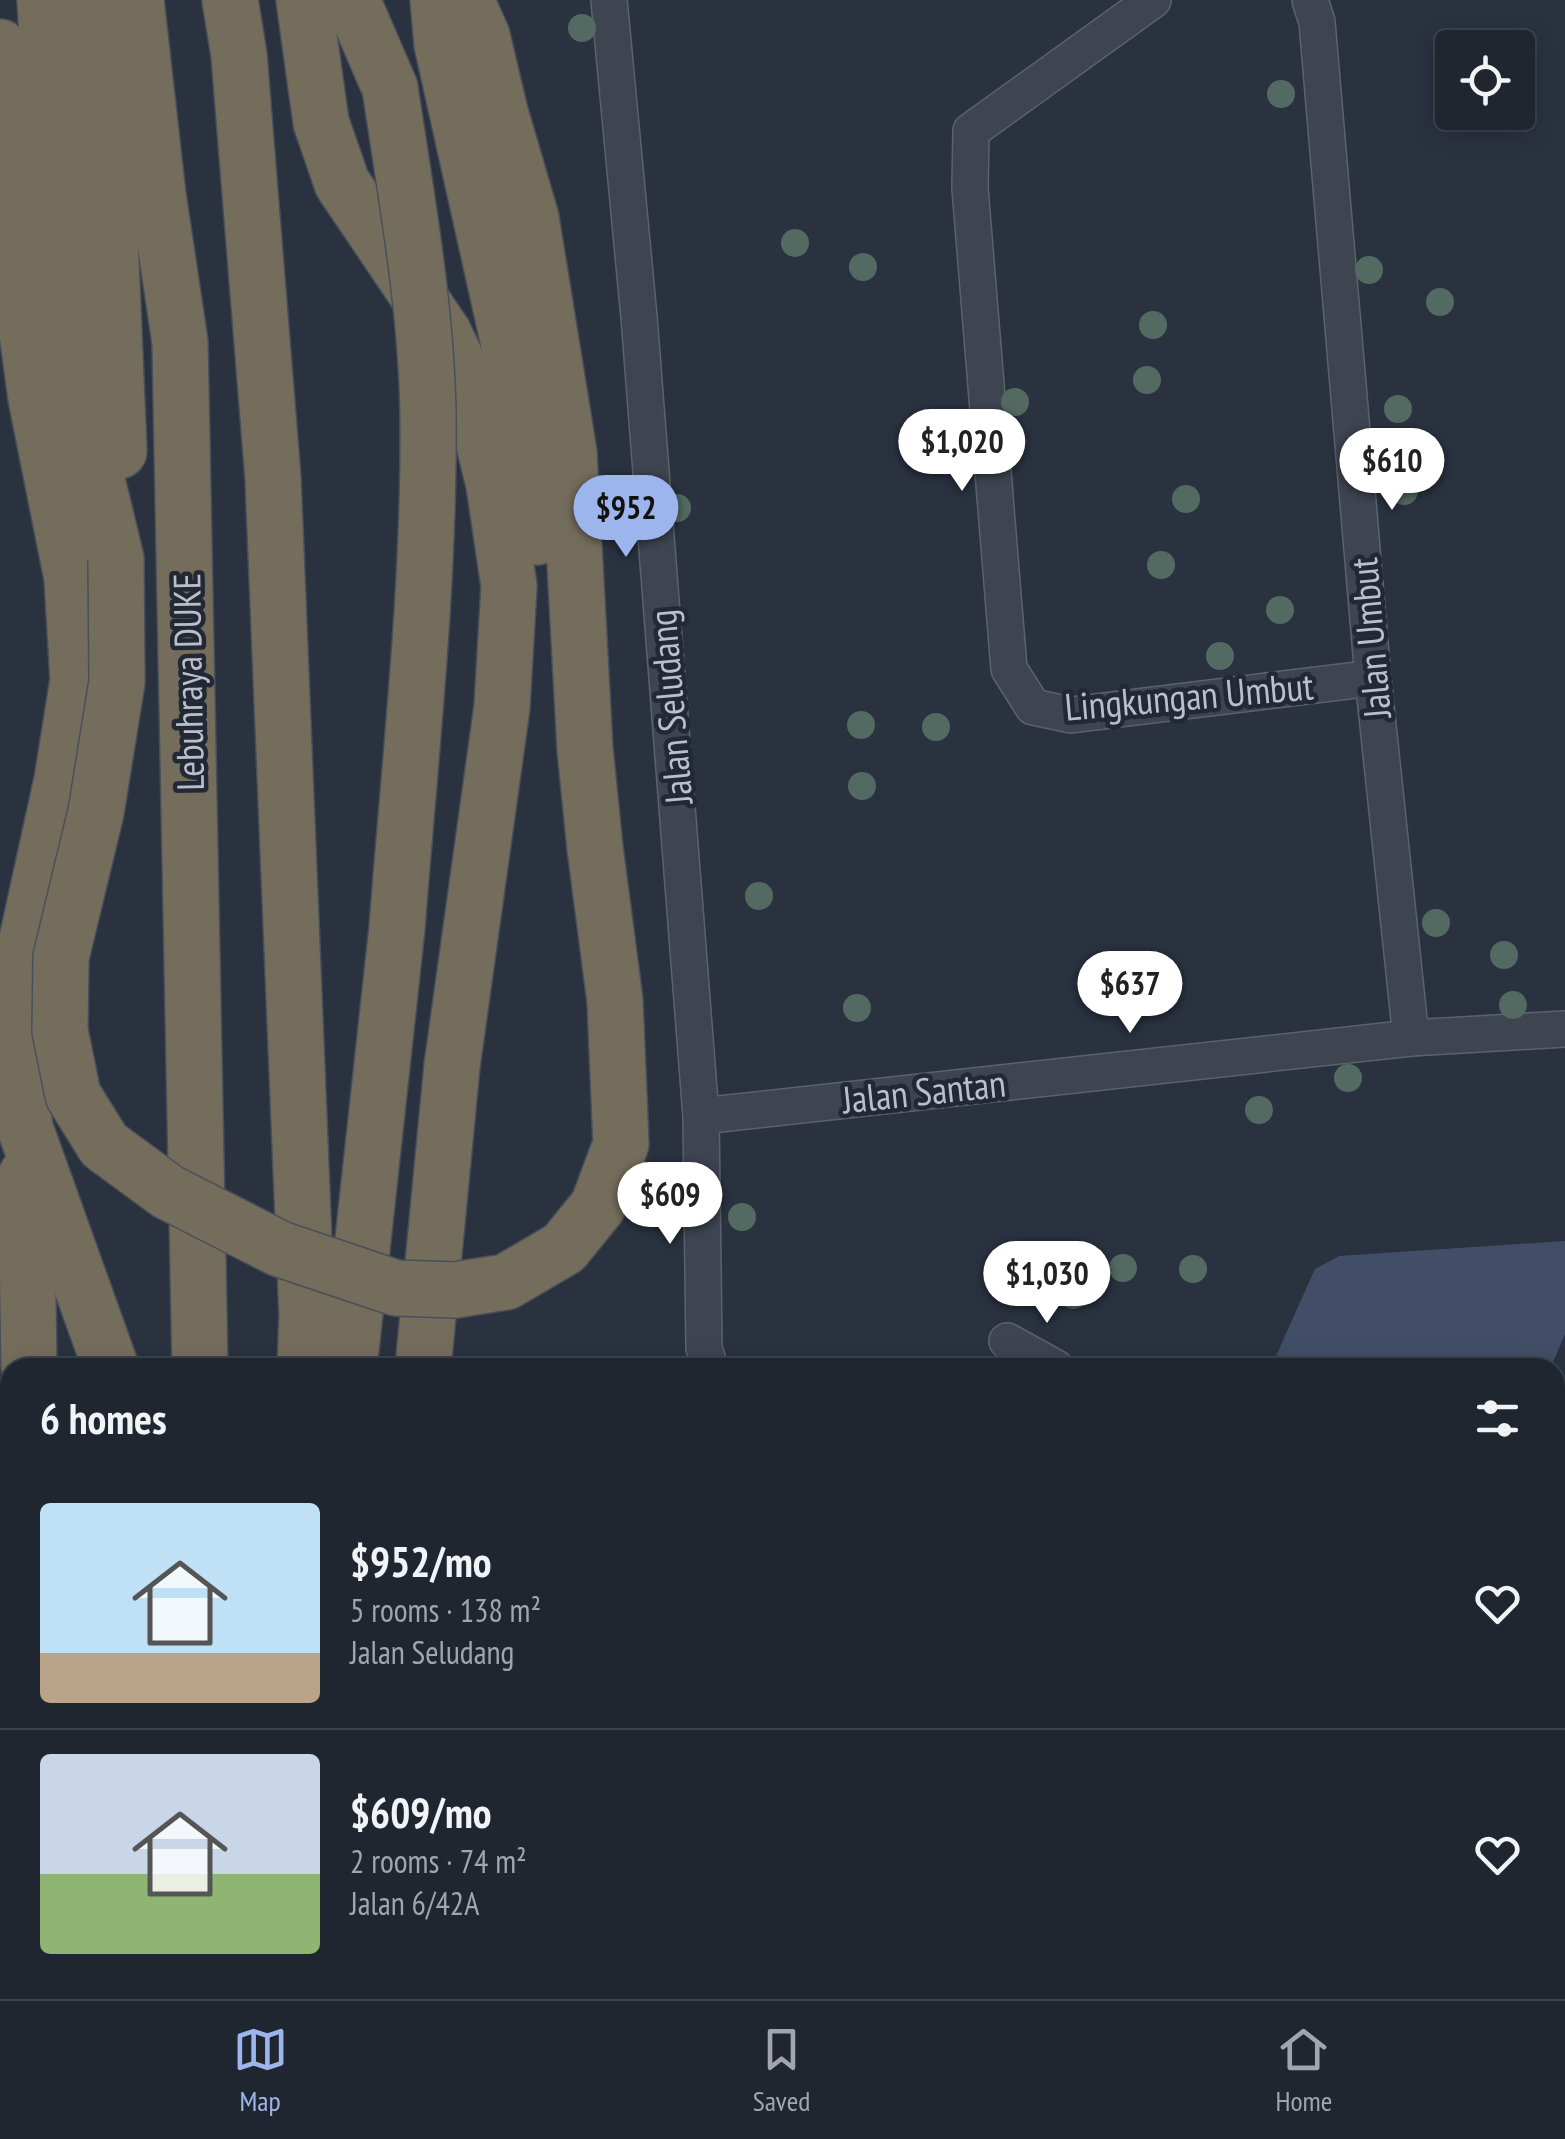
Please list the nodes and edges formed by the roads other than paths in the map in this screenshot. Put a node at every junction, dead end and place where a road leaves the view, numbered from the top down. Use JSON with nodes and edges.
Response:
{"nodes":[{"id":1,"x":44,"y":0,"type":"edge"},
{"id":2,"x":95,"y":0,"type":"edge"},
{"id":3,"x":136,"y":0,"type":"edge"},
{"id":4,"x":230,"y":0,"type":"edge"},
{"id":5,"x":304,"y":0,"type":"edge"},
{"id":6,"x":352,"y":0,"type":"edge"},
{"id":7,"x":376,"y":0,"type":"edge"},
{"id":8,"x":438,"y":0,"type":"edge"},
{"id":9,"x":609,"y":0,"type":"edge"},
{"id":10,"x":1153,"y":0,"type":"edge"},
{"id":11,"x":1310,"y":0,"type":"edge"},
{"id":12,"x":474,"y":18,"type":"edge"},
{"id":13,"x":0,"y":47,"type":"edge"},
{"id":14,"x":390,"y":88,"type":"junction"},
{"id":15,"x":116,"y":559,"type":"junction"},
{"id":16,"x":1374,"y":678,"type":"junction"},
{"id":17,"x":502,"y":706,"type":"junction"},
{"id":18,"x":1565,"y":1029,"type":"edge"},
{"id":19,"x":1411,"y":1038,"type":"junction"},
{"id":20,"x":701,"y":1116,"type":"junction"},
{"id":21,"x":26,"y":1128,"type":"junction"},
{"id":22,"x":1007,"y":1341,"type":"dead end"},
{"id":23,"x":29,"y":1358,"type":"edge"},
{"id":24,"x":107,"y":1358,"type":"edge"},
{"id":25,"x":200,"y":1358,"type":"edge"},
{"id":26,"x":305,"y":1358,"type":"edge"},
{"id":27,"x":350,"y":1358,"type":"edge"},
{"id":28,"x":424,"y":1358,"type":"edge"},
{"id":29,"x":707,"y":1358,"type":"edge"},
{"id":30,"x":1038,"y":1358,"type":"edge"}],
"edges":[{"from":1,"to":15,"type":"highway"},
{"from":2,"to":15,"type":"highway"},
{"from":3,"to":25,"type":"highway","name":"Lebuhraya DUKE"},
{"from":4,"to":26,"type":"highway"},
{"from":5,"to":17,"type":"highway"},
{"from":6,"to":14,"type":"highway"},
{"from":7,"to":14,"type":"highway"},
{"from":8,"to":17,"type":"highway"},
{"from":9,"to":20,"type":"street","name":"Jalan Seludang"},
{"from":10,"to":16,"type":"street","name":"Lingkungan Umbut"},
{"from":11,"to":16,"type":"street","name":"Jalan Umbut"},
{"from":12,"to":15,"type":"highway","bridge":true},
{"from":13,"to":21,"type":"highway"},
{"from":14,"to":27,"type":"highway","bridge":true},
{"from":16,"to":19,"type":"street","name":"Jalan Umbut"},
{"from":17,"to":28,"type":"highway"},
{"from":18,"to":19,"type":"street","name":"Jalan Santan"},
{"from":19,"to":20,"type":"street","name":"Jalan Santan"},
{"from":20,"to":29,"type":"street","name":"Jalan Seludang"},
{"from":21,"to":23,"type":"highway"},
{"from":21,"to":24,"type":"highway"},
{"from":22,"to":30,"type":"street"}]}
